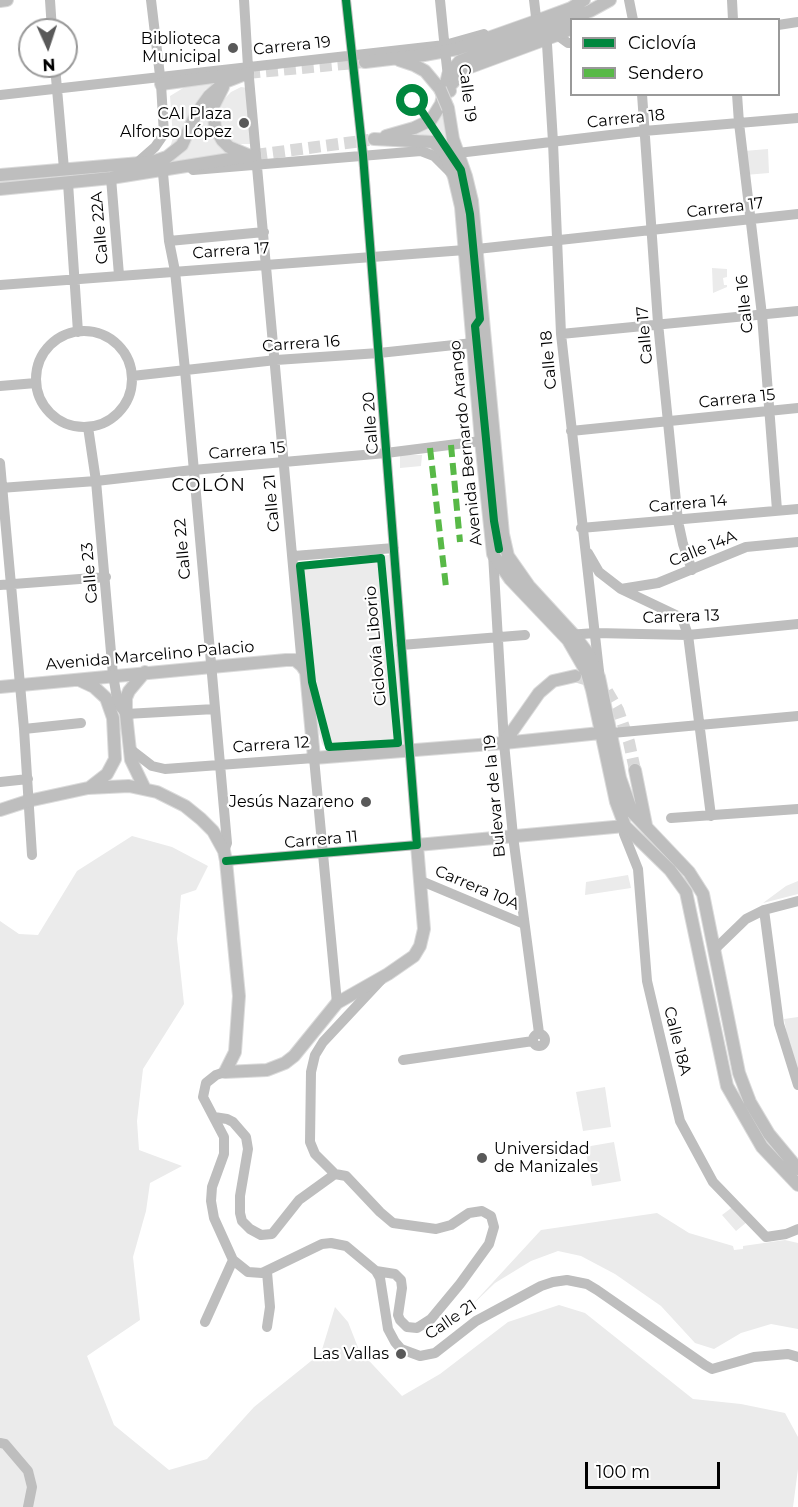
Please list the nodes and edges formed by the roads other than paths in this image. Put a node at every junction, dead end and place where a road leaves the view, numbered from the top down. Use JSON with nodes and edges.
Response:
{"nodes":[{"id":1,"x":7,"y":0,"type":"edge"},
{"id":2,"x":50,"y":0,"type":"edge"},
{"id":3,"x":151,"y":0,"type":"edge"},
{"id":4,"x":244,"y":0,"type":"edge"},
{"id":5,"x":346,"y":0,"type":"edge"},
{"id":6,"x":440,"y":0,"type":"edge"},
{"id":7,"x":534,"y":0,"type":"edge"},
{"id":8,"x":610,"y":0,"type":"edge"},
{"id":9,"x":629,"y":0,"type":"edge"},
{"id":10,"x":732,"y":0,"type":"edge"},
{"id":11,"x":0,"y":1,"type":"edge"},
{"id":12,"x":584,"y":8,"type":"edge"},
{"id":13,"x":536,"y":17,"type":"junction"},
{"id":14,"x":51,"y":18,"type":"edge"},
{"id":15,"x":633,"y":18,"type":"edge"},
{"id":16,"x":733,"y":18,"type":"edge"},
{"id":17,"x":798,"y":22,"type":"edge"},
{"id":18,"x":780,"y":25,"type":"edge"},
{"id":19,"x":570,"y":29,"type":"edge"},
{"id":20,"x":557,"y":36,"type":"junction"},
{"id":21,"x":545,"y":40,"type":"junction"},
{"id":22,"x":570,"y":43,"type":"edge"},
{"id":23,"x":445,"y":48,"type":"junction"},
{"id":24,"x":352,"y":56,"type":"junction"},
{"id":25,"x":389,"y":58,"type":"junction"},
{"id":26,"x":365,"y":62,"type":"tunnel mouth"},
{"id":27,"x":243,"y":73,"type":"junction"},
{"id":28,"x":56,"y":78,"type":"edge"},
{"id":29,"x":160,"y":80,"type":"junction"},
{"id":30,"x":446,"y":84,"type":"junction"},
{"id":31,"x":56,"y":88,"type":"junction"},
{"id":32,"x":0,"y":95,"type":"edge"},
{"id":33,"x":642,"y":96,"type":"edge"},
{"id":34,"x":737,"y":96,"type":"edge"},
{"id":35,"x":798,"y":118,"type":"edge"},
{"id":36,"x":739,"y":123,"type":"junction"},
{"id":37,"x":645,"y":131,"type":"junction"},
{"id":38,"x":553,"y":142,"type":"junction"},
{"id":39,"x":458,"y":153,"type":"junction"},
{"id":40,"x":363,"y":155,"type":"junction"},
{"id":41,"x":255,"y":158,"type":"junction"},
{"id":42,"x":139,"y":168,"type":"junction"},
{"id":43,"x":64,"y":169,"type":"junction"},
{"id":44,"x":163,"y":173,"type":"junction"},
{"id":45,"x":0,"y":175,"type":"edge"},
{"id":46,"x":454,"y":177,"type":"junction"},
{"id":47,"x":111,"y":178,"type":"junction"},
{"id":48,"x":68,"y":183,"type":"junction"},
{"id":49,"x":0,"y":189,"type":"edge"},
{"id":50,"x":798,"y":214,"type":"edge"},
{"id":51,"x":751,"y":220,"type":"junction"},
{"id":52,"x":264,"y":232,"type":"junction"},
{"id":53,"x":652,"y":232,"type":"junction"},
{"id":54,"x":169,"y":241,"type":"junction"},
{"id":55,"x":556,"y":242,"type":"junction"},
{"id":56,"x":471,"y":250,"type":"junction"},
{"id":57,"x":371,"y":256,"type":"junction"},
{"id":58,"x":267,"y":264,"type":"junction"},
{"id":59,"x":175,"y":271,"type":"junction"},
{"id":60,"x":119,"y":275,"type":"junction"},
{"id":61,"x":75,"y":279,"type":"junction"},
{"id":62,"x":0,"y":285,"type":"edge"},
{"id":63,"x":798,"y":310,"type":"edge"},
{"id":64,"x":762,"y":315,"type":"junction"},
{"id":65,"x":658,"y":323,"type":"junction"},
{"id":66,"x":78,"y":332,"type":"junction"},
{"id":67,"x":561,"y":334,"type":"junction"},
{"id":68,"x":473,"y":344,"type":"junction"},
{"id":69,"x":379,"y":353,"type":"junction"},
{"id":70,"x":276,"y":360,"type":"junction"},
{"id":71,"x":185,"y":370,"type":"junction"},
{"id":72,"x":132,"y":376,"type":"junction"},
{"id":73,"x":36,"y":383,"type":"junction"},
{"id":74,"x":0,"y":386,"type":"edge"},
{"id":75,"x":798,"y":408,"type":"edge"},
{"id":76,"x":769,"y":411,"type":"junction"},
{"id":77,"x":669,"y":421,"type":"junction"},
{"id":78,"x":88,"y":427,"type":"junction"},
{"id":79,"x":571,"y":430,"type":"junction"},
{"id":80,"x":495,"y":439,"type":"junction"},
{"id":81,"x":481,"y":441,"type":"junction"},
{"id":82,"x":386,"y":453,"type":"junction"},
{"id":83,"x":0,"y":463,"type":"edge"},
{"id":84,"x":285,"y":463,"type":"junction"},
{"id":85,"x":193,"y":470,"type":"junction"},
{"id":86,"x":96,"y":481,"type":"junction"},
{"id":87,"x":1,"y":488,"type":"edge"},
{"id":88,"x":798,"y":509,"type":"edge"},
{"id":89,"x":777,"y":510,"type":"junction"},
{"id":90,"x":678,"y":521,"type":"junction"},
{"id":91,"x":581,"y":528,"type":"junction"},
{"id":92,"x":798,"y":542,"type":"edge"},
{"id":93,"x":584,"y":547,"type":"junction"},
{"id":94,"x":394,"y":548,"type":"junction"},
{"id":95,"x":493,"y":554,"type":"junction"},
{"id":96,"x":294,"y":556,"type":"junction"},
{"id":97,"x":692,"y":570,"type":"junction"},
{"id":98,"x":106,"y":577,"type":"junction"},
{"id":99,"x":6,"y":584,"type":"edge"},
{"id":100,"x":621,"y":589,"type":"junction"},
{"id":101,"x":798,"y":624,"type":"edge"},
{"id":102,"x":595,"y":633,"type":"junction"},
{"id":103,"x":688,"y":634,"type":"junction"},
{"id":104,"x":525,"y":635,"type":"dead end"},
{"id":105,"x":570,"y":635,"type":"junction"},
{"id":106,"x":498,"y":637,"type":"junction"},
{"id":107,"x":401,"y":645,"type":"junction"},
{"id":108,"x":303,"y":666,"type":"junction"},
{"id":109,"x":211,"y":667,"type":"junction"},
{"id":110,"x":145,"y":672,"type":"junction"},
{"id":111,"x":113,"y":675,"type":"junction"},
{"id":112,"x":575,"y":676,"type":"tunnel mouth"},
{"id":113,"x":599,"y":677,"type":"junction"},
{"id":114,"x":77,"y":679,"type":"junction"},
{"id":115,"x":20,"y":685,"type":"junction"},
{"id":116,"x":0,"y":687,"type":"edge"},
{"id":117,"x":215,"y":709,"type":"junction"},
{"id":118,"x":126,"y":714,"type":"junction"},
{"id":119,"x":798,"y":716,"type":"edge"},
{"id":120,"x":81,"y":723,"type":"dead end"},
{"id":121,"x":701,"y":723,"type":"junction"},
{"id":122,"x":24,"y":729,"type":"junction"},
{"id":123,"x":606,"y":733,"type":"junction"},
{"id":124,"x":312,"y":736,"type":"junction"},
{"id":125,"x":504,"y":743,"type":"junction"},
{"id":126,"x":130,"y":749,"type":"junction"},
{"id":127,"x":410,"y":751,"type":"junction"},
{"id":128,"x":337,"y":757,"type":"junction"},
{"id":129,"x":314,"y":758,"type":"junction"},
{"id":130,"x":220,"y":765,"type":"junction"},
{"id":131,"x":635,"y":770,"type":"tunnel mouth"},
{"id":132,"x":28,"y":779,"type":"junction"},
{"id":133,"x":0,"y":782,"type":"edge"},
{"id":134,"x":88,"y":788,"type":"junction"},
{"id":135,"x":145,"y":789,"type":"junction"},
{"id":136,"x":28,"y":801,"type":"junction"},
{"id":137,"x":798,"y":809,"type":"edge"},
{"id":138,"x":0,"y":810,"type":"edge"},
{"id":139,"x":711,"y":816,"type":"junction"},
{"id":140,"x":670,"y":818,"type":"dead end"},
{"id":141,"x":625,"y":826,"type":"junction"},
{"id":142,"x":646,"y":826,"type":"junction"},
{"id":143,"x":513,"y":836,"type":"junction"},
{"id":144,"x":417,"y":845,"type":"junction"},
{"id":145,"x":323,"y":854,"type":"junction"},
{"id":146,"x":32,"y":855,"type":"dead end"},
{"id":147,"x":225,"y":856,"type":"junction"},
{"id":148,"x":419,"y":880,"type":"junction"},
{"id":149,"x":798,"y":901,"type":"edge"},
{"id":150,"x":764,"y":910,"type":"junction"},
{"id":151,"x":524,"y":924,"type":"junction"},
{"id":152,"x":714,"y":950,"type":"junction"},
{"id":153,"x":388,"y":974,"type":"junction"},
{"id":154,"x":338,"y":1003,"type":"junction"},
{"id":155,"x":235,"y":1052,"type":"junction"},
{"id":156,"x":403,"y":1060,"type":"dead end"},
{"id":157,"x":246,"y":1070,"type":"junction"},
{"id":158,"x":225,"y":1072,"type":"junction"},
{"id":159,"x":798,"y":1085,"type":"edge"},
{"id":160,"x":213,"y":1117,"type":"junction"},
{"id":161,"x":798,"y":1168,"type":"edge"},
{"id":162,"x":335,"y":1174,"type":"junction"},
{"id":163,"x":798,"y":1185,"type":"edge"},
{"id":164,"x":798,"y":1229,"type":"edge"},
{"id":165,"x":233,"y":1260,"type":"junction"},
{"id":166,"x":376,"y":1271,"type":"junction"},
{"id":167,"x":267,"y":1272,"type":"junction"},
{"id":168,"x":205,"y":1322,"type":"dead end"},
{"id":169,"x":267,"y":1327,"type":"dead end"},
{"id":170,"x":798,"y":1357,"type":"edge"},
{"id":171,"x":0,"y":1443,"type":"edge"},
{"id":172,"x":28,"y":1507,"type":"edge"}],
"edges":[{"from":1,"to":11,"type":"main road"},
{"from":2,"to":14,"type":"street"},
{"from":3,"to":29,"type":"street"},
{"from":4,"to":27,"type":"street","name":"Calle 21"},
{"from":5,"to":24,"type":"street","name":"Calle 20"},
{"from":6,"to":23,"type":"street","name":"Calle 19"},
{"from":7,"to":13,"type":"street"},
{"from":8,"to":12,"type":"main road"},
{"from":9,"to":15,"type":"street"},
{"from":10,"to":16,"type":"street"},
{"from":12,"to":13,"type":"street","name":"Carrera 19"},
{"from":12,"to":25,"type":"main road"},
{"from":12,"to":46,"type":"main road","name":"Avenida Bernardo Arango"},
{"from":13,"to":23,"type":"street","name":"Carrera 19"},
{"from":17,"to":18,"type":"street"},
{"from":19,"to":20,"type":"main road"},
{"from":20,"to":21,"type":"main road"},
{"from":20,"to":22,"type":"street"},
{"from":21,"to":30,"type":"main road"},
{"from":21,"to":38,"type":"street","name":"Calle 18"},
{"from":23,"to":24,"type":"street","name":"Carrera 19"},
{"from":23,"to":30,"type":"street","name":"Calle 19","bridge":true},
{"from":24,"to":27,"type":"street","name":"Carrera 19"},
{"from":24,"to":40,"type":"street","name":"Calle 20"},
{"from":25,"to":26,"type":"main road"},
{"from":25,"to":30,"type":"main road","name":"Avenida Bernardo Arango"},
{"from":27,"to":29,"type":"main road"},
{"from":27,"to":41,"type":"street","name":"Calle 21"},
{"from":27,"to":41,"type":"main road"},
{"from":27,"to":42,"type":"main road"},
{"from":28,"to":31,"type":"street"},
{"from":29,"to":31,"type":"street"},
{"from":29,"to":42,"type":"street"},
{"from":30,"to":39,"type":"main road","name":"Calle 19"},
{"from":30,"to":39,"type":"main road","name":"Avenida Bernardo Arango","bridge":true},
{"from":31,"to":32,"type":"street"},
{"from":31,"to":43,"type":"street"},
{"from":33,"to":37,"type":"street","name":"Calle 17"},
{"from":34,"to":36,"type":"street","name":"Calle 16"},
{"from":35,"to":36,"type":"street","name":"Carrera 18"},
{"from":36,"to":37,"type":"street","name":"Carrera 18"},
{"from":36,"to":51,"type":"street","name":"Calle 16"},
{"from":37,"to":38,"type":"street","name":"Carrera 18"},
{"from":37,"to":53,"type":"street","name":"Calle 17"},
{"from":38,"to":39,"type":"street","name":"Carrera 18"},
{"from":38,"to":55,"type":"street","name":"Calle 18"},
{"from":39,"to":56,"type":"main road","name":"Avenida Bernardo Arango"},
{"from":40,"to":41,"type":"street"},
{"from":40,"to":46,"type":"street"},
{"from":40,"to":57,"type":"street","name":"Calle 20"},
{"from":41,"to":42,"type":"main road"},
{"from":41,"to":44,"type":"street"},
{"from":41,"to":52,"type":"street","name":"Calle 21"},
{"from":42,"to":43,"type":"main road"},
{"from":42,"to":44,"type":"street"},
{"from":42,"to":47,"type":"main road"},
{"from":43,"to":45,"type":"main road"},
{"from":44,"to":54,"type":"street","name":"Calle 22"},
{"from":46,"to":56,"type":"main road","name":"Avenida Bernardo Arango"},
{"from":47,"to":48,"type":"main road"},
{"from":47,"to":60,"type":"street","name":"Calle 22A"},
{"from":48,"to":49,"type":"main road"},
{"from":48,"to":61,"type":"street"},
{"from":50,"to":51,"type":"street","name":"Carrera 17"},
{"from":51,"to":53,"type":"street","name":"Carrera 17"},
{"from":51,"to":64,"type":"street","name":"Calle 16"},
{"from":52,"to":54,"type":"street"},
{"from":52,"to":58,"type":"street","name":"Calle 21"},
{"from":53,"to":55,"type":"street","name":"Carrera 17"},
{"from":53,"to":65,"type":"street","name":"Calle 17"},
{"from":54,"to":59,"type":"street","name":"Calle 22"},
{"from":55,"to":56,"type":"street","name":"Carrera 17"},
{"from":55,"to":67,"type":"street","name":"Calle 18"},
{"from":56,"to":57,"type":"street","name":"Carrera 17"},
{"from":56,"to":68,"type":"main road","name":"Avenida Bernardo Arango"},
{"from":56,"to":80,"type":"main road","name":"Avenida Bernardo Arango"},
{"from":57,"to":58,"type":"street","name":"Carrera 17"},
{"from":57,"to":69,"type":"street","name":"Calle 20"},
{"from":58,"to":59,"type":"street","name":"Carrera 17"},
{"from":58,"to":70,"type":"street","name":"Calle 21"},
{"from":59,"to":60,"type":"street","name":"Carrera 17"},
{"from":59,"to":71,"type":"street","name":"Calle 22"},
{"from":60,"to":61,"type":"street","name":"Carrera 17"},
{"from":61,"to":62,"type":"street","name":"Carrera 17"},
{"from":61,"to":66,"type":"street"},
{"from":63,"to":64,"type":"street"},
{"from":64,"to":65,"type":"street"},
{"from":64,"to":76,"type":"street","name":"Calle 16"},
{"from":65,"to":67,"type":"street"},
{"from":65,"to":77,"type":"street","name":"Calle 17"},
{"from":66,"to":72,"type":"street"},
{"from":66,"to":73,"type":"street"},
{"from":67,"to":79,"type":"street","name":"Calle 18"},
{"from":68,"to":69,"type":"street","name":"Carrera 16"},
{"from":68,"to":81,"type":"main road","name":"Avenida Bernardo Arango"},
{"from":69,"to":70,"type":"street","name":"Carrera 16"},
{"from":69,"to":82,"type":"street","name":"Calle 20"},
{"from":70,"to":71,"type":"street","name":"Carrera 16"},
{"from":70,"to":84,"type":"street","name":"Calle 21"},
{"from":71,"to":72,"type":"street","name":"Carrera 16"},
{"from":71,"to":85,"type":"street","name":"Calle 22"},
{"from":72,"to":78,"type":"street"},
{"from":73,"to":74,"type":"street"},
{"from":73,"to":78,"type":"street"},
{"from":75,"to":76,"type":"street","name":"Carrera 15"},
{"from":76,"to":77,"type":"street","name":"Carrera 15"},
{"from":76,"to":89,"type":"street","name":"Calle 16"},
{"from":77,"to":79,"type":"street","name":"Carrera 15"},
{"from":77,"to":90,"type":"street","name":"Calle 17"},
{"from":78,"to":86,"type":"street","name":"Calle 23"},
{"from":79,"to":91,"type":"street","name":"Calle 18"},
{"from":80,"to":81,"type":"street","name":"Carrera 15"},
{"from":80,"to":105,"type":"main road","name":"Avenida Bernardo Arango"},
{"from":81,"to":82,"type":"street","name":"Carrera 15"},
{"from":81,"to":95,"type":"main road","name":"Avenida Bernardo Arango"},
{"from":82,"to":84,"type":"street","name":"Carrera 15"},
{"from":82,"to":94,"type":"street","name":"Calle 20"},
{"from":83,"to":87,"type":"street"},
{"from":84,"to":85,"type":"street","name":"Carrera 15"},
{"from":84,"to":96,"type":"street","name":"Calle 21"},
{"from":85,"to":86,"type":"street","name":"Carrera 15"},
{"from":85,"to":109,"type":"street","name":"Calle 22"},
{"from":86,"to":87,"type":"street","name":"Carrera 15"},
{"from":86,"to":98,"type":"street","name":"Calle 23"},
{"from":87,"to":99,"type":"street"},
{"from":88,"to":89,"type":"street","name":"Carrera 14"},
{"from":89,"to":90,"type":"street","name":"Carrera 14"},
{"from":90,"to":91,"type":"street","name":"Carrera 14"},
{"from":90,"to":97,"type":"street","name":"Calle 17"},
{"from":91,"to":93,"type":"street","name":"Calle 18"},
{"from":92,"to":97,"type":"street","name":"Calle 14A"},
{"from":93,"to":100,"type":"street"},
{"from":93,"to":102,"type":"street","name":"Calle 18"},
{"from":94,"to":96,"type":"street"},
{"from":94,"to":107,"type":"street","name":"Calle 20"},
{"from":95,"to":105,"type":"main road","name":"Avenida Bernardo Arango"},
{"from":95,"to":106,"type":"street","name":"Bulevar de la 19"},
{"from":96,"to":108,"type":"street","name":"Calle 21"},
{"from":97,"to":100,"type":"street","name":"Calle 14A"},
{"from":98,"to":99,"type":"street"},
{"from":98,"to":111,"type":"street","name":"Calle 23"},
{"from":99,"to":115,"type":"street"},
{"from":100,"to":103,"type":"street"},
{"from":101,"to":103,"type":"street","name":"Carrera 13"},
{"from":102,"to":103,"type":"street","name":"Carrera 13"},
{"from":102,"to":105,"type":"street","name":"Carrera 13"},
{"from":102,"to":113,"type":"street","name":"Calle 18"},
{"from":103,"to":121,"type":"street"},
{"from":104,"to":106,"type":"street"},
{"from":105,"to":113,"type":"main road","name":"Avenida Bernardo Arango"},
{"from":105,"to":123,"type":"main road","name":"Avenida Bernardo Arango"},
{"from":106,"to":107,"type":"street"},
{"from":106,"to":125,"type":"street","name":"Bulevar de la 19"},
{"from":107,"to":127,"type":"street","name":"Calle 20"},
{"from":108,"to":109,"type":"main road","name":"Avenida Marcelino Palacio"},
{"from":108,"to":124,"type":"main road","name":"Calle 21"},
{"from":109,"to":110,"type":"main road","name":"Avenida Marcelino Palacio"},
{"from":109,"to":117,"type":"street","name":"Calle 22"},
{"from":110,"to":111,"type":"main road","name":"Avenida Marcelino Palacio"},
{"from":110,"to":118,"type":"main road"},
{"from":111,"to":114,"type":"main road","name":"Avenida Marcelino Palacio"},
{"from":111,"to":118,"type":"street","name":"Calle 23"},
{"from":112,"to":125,"type":"main road"},
{"from":113,"to":123,"type":"main road","name":"Avenida Bernardo Arango"},
{"from":114,"to":115,"type":"main road","name":"Avenida Marcelino Palacio"},
{"from":114,"to":134,"type":"main road"},
{"from":115,"to":116,"type":"main road","name":"Avenida Marcelino Palacio"},
{"from":115,"to":122,"type":"street"},
{"from":117,"to":118,"type":"street"},
{"from":117,"to":130,"type":"street","name":"Calle 22"},
{"from":118,"to":126,"type":"main road"},
{"from":119,"to":121,"type":"street","name":"Carrera 12"},
{"from":120,"to":122,"type":"street"},
{"from":121,"to":123,"type":"street","name":"Carrera 12"},
{"from":121,"to":139,"type":"street"},
{"from":122,"to":132,"type":"street"},
{"from":123,"to":125,"type":"main road","name":"Carrera 12"},
{"from":123,"to":141,"type":"main road","name":"Avenida Bernardo Arango"},
{"from":123,"to":142,"type":"main road","name":"Avenida Bernardo Arango"},
{"from":124,"to":128,"type":"main road"},
{"from":124,"to":129,"type":"main road","name":"Calle 21"},
{"from":125,"to":127,"type":"main road","name":"Carrera 12"},
{"from":125,"to":143,"type":"street","name":"Bulevar de la 19"},
{"from":126,"to":130,"type":"street","name":"Carrera 12"},
{"from":126,"to":135,"type":"main road"},
{"from":127,"to":128,"type":"main road","name":"Carrera 12"},
{"from":127,"to":144,"type":"street","name":"Calle 20"},
{"from":128,"to":129,"type":"main road","name":"Carrera 12"},
{"from":129,"to":130,"type":"street","name":"Carrera 12"},
{"from":129,"to":145,"type":"street","name":"Calle 21"},
{"from":130,"to":147,"type":"street","name":"Calle 22"},
{"from":131,"to":142,"type":"main road"},
{"from":132,"to":133,"type":"street"},
{"from":132,"to":136,"type":"street"},
{"from":134,"to":135,"type":"main road"},
{"from":134,"to":136,"type":"main road"},
{"from":135,"to":147,"type":"main road"},
{"from":136,"to":138,"type":"main road"},
{"from":136,"to":146,"type":"street"},
{"from":137,"to":139,"type":"street"},
{"from":139,"to":140,"type":"street"},
{"from":141,"to":143,"type":"main road","name":"Carrera 11"},
{"from":141,"to":163,"type":"main road","name":"Avenida Bernardo Arango"},
{"from":141,"to":164,"type":"street","name":"Calle 18A"},
{"from":142,"to":152,"type":"main road","name":"Avenida Bernardo Arango"},
{"from":143,"to":144,"type":"main road","name":"Carrera 11"},
{"from":143,"to":151,"type":"street","name":"Bulevar de la 19"},
{"from":144,"to":145,"type":"street","name":"Carrera 11"},
{"from":144,"to":148,"type":"main road","name":"Calle 20"},
{"from":145,"to":147,"type":"street","name":"Carrera 11"},
{"from":145,"to":154,"type":"street","name":"Calle 21"},
{"from":147,"to":155,"type":"main road","name":"Calle 22"},
{"from":148,"to":151,"type":"street","name":"Carrera 10A"},
{"from":148,"to":153,"type":"main road","name":"Calle 20"},
{"from":149,"to":150,"type":"street"},
{"from":150,"to":152,"type":"street"},
{"from":150,"to":159,"type":"street"},
{"from":151,"to":156,"type":"street","name":"Bulevar de la 19"},
{"from":152,"to":161,"type":"main road","name":"Avenida Bernardo Arango"},
{"from":153,"to":154,"type":"main road"},
{"from":153,"to":162,"type":"street"},
{"from":154,"to":157,"type":"main road"},
{"from":155,"to":157,"type":"main road"},
{"from":155,"to":158,"type":"main road","name":"Calle 22"},
{"from":157,"to":158,"type":"main road"},
{"from":158,"to":160,"type":"street"},
{"from":160,"to":162,"type":"street"},
{"from":160,"to":165,"type":"street"},
{"from":162,"to":166,"type":"street"},
{"from":165,"to":167,"type":"street"},
{"from":165,"to":168,"type":"street"},
{"from":166,"to":167,"type":"street"},
{"from":166,"to":170,"type":"street","name":"Calle 21"},
{"from":167,"to":169,"type":"street"},
{"from":171,"to":172,"type":"street"}]}
